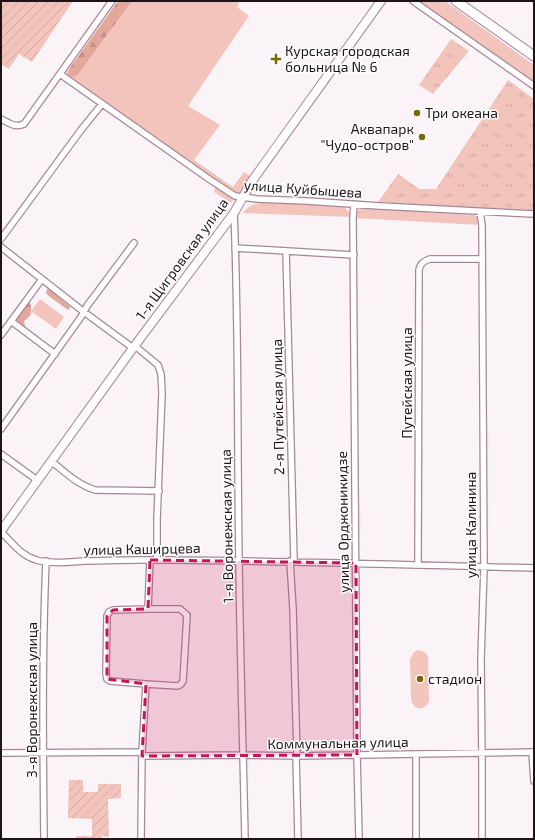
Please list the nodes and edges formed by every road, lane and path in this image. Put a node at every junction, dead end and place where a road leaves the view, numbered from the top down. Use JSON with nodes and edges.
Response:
{"nodes":[{"id":1,"x":112,"y":1,"type":"edge"},
{"id":2,"x":381,"y":1,"type":"edge"},
{"id":3,"x":413,"y":1,"type":"edge"},
{"id":4,"x":456,"y":1,"type":"edge"},
{"id":5,"x":534,"y":56,"type":"edge"},
{"id":6,"x":60,"y":74,"type":"junction"},
{"id":7,"x":534,"y":86,"type":"edge"},
{"id":8,"x":102,"y":104,"type":"junction"},
{"id":9,"x":1,"y":119,"type":"edge"},
{"id":10,"x":243,"y":198,"type":"junction"},
{"id":11,"x":354,"y":204,"type":"junction"},
{"id":12,"x":480,"y":212,"type":"junction"},
{"id":13,"x":234,"y":213,"type":"junction"},
{"id":14,"x":534,"y":214,"type":"edge"},
{"id":15,"x":1,"y":239,"type":"edge"},
{"id":16,"x":134,"y":243,"type":"dead end"},
{"id":17,"x":1,"y":247,"type":"edge"},
{"id":18,"x":236,"y":248,"type":"junction"},
{"id":19,"x":286,"y":251,"type":"junction"},
{"id":20,"x":354,"y":255,"type":"junction"},
{"id":21,"x":482,"y":259,"type":"junction"},
{"id":22,"x":42,"y":279,"type":"junction"},
{"id":23,"x":84,"y":312,"type":"junction"},
{"id":24,"x":11,"y":321,"type":"junction"},
{"id":25,"x":1,"y":335,"type":"edge"},
{"id":26,"x":134,"y":347,"type":"junction"},
{"id":27,"x":55,"y":354,"type":"junction"},
{"id":28,"x":1,"y":429,"type":"edge"},
{"id":29,"x":1,"y":454,"type":"edge"},
{"id":30,"x":51,"y":461,"type":"junction"},
{"id":31,"x":38,"y":480,"type":"junction"},
{"id":32,"x":159,"y":492,"type":"junction"},
{"id":33,"x":1,"y":531,"type":"edge"},
{"id":34,"x":150,"y":560,"type":"junction"},
{"id":35,"x":157,"y":560,"type":"junction"},
{"id":36,"x":239,"y":560,"type":"junction"},
{"id":37,"x":46,"y":561,"type":"junction"},
{"id":38,"x":292,"y":561,"type":"junction"},
{"id":39,"x":356,"y":563,"type":"junction"},
{"id":40,"x":418,"y":565,"type":"junction"},
{"id":41,"x":484,"y":566,"type":"junction"},
{"id":42,"x":534,"y":568,"type":"edge"},
{"id":43,"x":148,"y":609,"type":"junction"},
{"id":44,"x":146,"y":684,"type":"junction"},
{"id":45,"x":533,"y":752,"type":"edge"},
{"id":46,"x":1,"y":753,"type":"edge"},
{"id":47,"x":43,"y":753,"type":"junction"},
{"id":48,"x":142,"y":754,"type":"junction"},
{"id":49,"x":416,"y":754,"type":"junction"},
{"id":50,"x":482,"y":754,"type":"junction"},
{"id":51,"x":243,"y":755,"type":"junction"},
{"id":52,"x":357,"y":755,"type":"junction"},
{"id":53,"x":297,"y":756,"type":"junction"},
{"id":54,"x":534,"y":781,"type":"edge"},
{"id":55,"x":44,"y":839,"type":"edge"},
{"id":56,"x":141,"y":839,"type":"edge"},
{"id":57,"x":245,"y":839,"type":"edge"},
{"id":58,"x":298,"y":839,"type":"edge"},
{"id":59,"x":359,"y":839,"type":"edge"},
{"id":60,"x":416,"y":839,"type":"edge"},
{"id":61,"x":482,"y":839,"type":"edge"}],
"edges":[{"from":1,"to":6,"type":"street"},
{"from":2,"to":10,"type":"street","name":"1-я Щигровская улица"},
{"from":3,"to":7,"type":"street"},
{"from":4,"to":5,"type":"main road"},
{"from":6,"to":8,"type":"street","name":"улица Куйбышева"},
{"from":6,"to":9,"type":"street"},
{"from":8,"to":10,"type":"street","name":"улица Куйбышева"},
{"from":8,"to":15,"type":"street"},
{"from":10,"to":11,"type":"street","name":"улица Куйбышева"},
{"from":10,"to":13,"type":"street","name":"1-я Щигровская улица"},
{"from":11,"to":12,"type":"street","name":"улица Куйбышева"},
{"from":11,"to":20,"type":"street","name":"улица Орджоникидзе"},
{"from":12,"to":14,"type":"street","name":"улица Куйбышева"},
{"from":12,"to":21,"type":"street","name":"улица Калинина"},
{"from":13,"to":18,"type":"street","name":"1-я Воронежская улица"},
{"from":13,"to":26,"type":"street","name":"1-я Щигровская улица"},
{"from":16,"to":23,"type":"street"},
{"from":17,"to":22,"type":"street"},
{"from":18,"to":19,"type":"street"},
{"from":18,"to":36,"type":"street","name":"1-я Воронежская улица"},
{"from":19,"to":20,"type":"street"},
{"from":19,"to":38,"type":"street","name":"2-я Путейская улица"},
{"from":20,"to":39,"type":"street","name":"улица Орджоникидзе"},
{"from":21,"to":40,"type":"street","name":"Путейская улица"},
{"from":21,"to":41,"type":"street","name":"улица Калинина"},
{"from":22,"to":23,"type":"street"},
{"from":22,"to":24,"type":"street"},
{"from":23,"to":26,"type":"street"},
{"from":23,"to":27,"type":"street"},
{"from":24,"to":25,"type":"street"},
{"from":24,"to":27,"type":"street"},
{"from":26,"to":30,"type":"street","name":"1-я Щигровская улица"},
{"from":26,"to":32,"type":"street"},
{"from":27,"to":28,"type":"street"},
{"from":29,"to":31,"type":"street"},
{"from":30,"to":31,"type":"street","name":"1-я Щигровская улица"},
{"from":30,"to":32,"type":"street"},
{"from":31,"to":33,"type":"street","name":"1-я Щигровская улица"},
{"from":32,"to":35,"type":"street"},
{"from":33,"to":37,"type":"street","name":"улица Каширцева"},
{"from":34,"to":35,"type":"street","name":"улица Каширцева"},
{"from":34,"to":37,"type":"street","name":"улица Каширцева"},
{"from":34,"to":43,"type":"street"},
{"from":35,"to":36,"type":"street","name":"улица Каширцева"},
{"from":36,"to":38,"type":"street","name":"улица Каширцева"},
{"from":36,"to":51,"type":"street","name":"1-я Воронежская улица"},
{"from":37,"to":47,"type":"street","name":"3-я Воронежская улица"},
{"from":38,"to":39,"type":"street","name":"улица Каширцева"},
{"from":38,"to":53,"type":"street","name":"2-я Путейская улица"},
{"from":39,"to":40,"type":"street","name":"улица Каширцева"},
{"from":39,"to":52,"type":"street","name":"улица Орджоникидзе"},
{"from":40,"to":41,"type":"street","name":"улица Каширцева"},
{"from":41,"to":42,"type":"street","name":"улица Каширцева"},
{"from":41,"to":50,"type":"street","name":"улица Калинина"},
{"from":43,"to":44,"type":"street"},
{"from":43,"to":44,"type":"street"},
{"from":44,"to":48,"type":"street"},
{"from":45,"to":50,"type":"street","name":"Коммунальная улица"},
{"from":45,"to":54,"type":"street"},
{"from":46,"to":47,"type":"street","name":"Коммунальная улица"},
{"from":47,"to":48,"type":"street","name":"Коммунальная улица"},
{"from":47,"to":55,"type":"street","name":"3-я Воронежская улица"},
{"from":48,"to":51,"type":"street","name":"Коммунальная улица"},
{"from":48,"to":56,"type":"street"},
{"from":49,"to":50,"type":"street","name":"Коммунальная улица"},
{"from":49,"to":52,"type":"street","name":"Коммунальная улица"},
{"from":49,"to":60,"type":"street"},
{"from":50,"to":61,"type":"street","name":"улица Калинина"},
{"from":51,"to":53,"type":"street","name":"Коммунальная улица"},
{"from":51,"to":57,"type":"street","name":"1-я Воронежская улица"},
{"from":52,"to":53,"type":"street","name":"Коммунальная улица"},
{"from":52,"to":59,"type":"street","name":"улица Орджоникидзе"},
{"from":53,"to":58,"type":"street","name":"2-я Путейская улица"}]}
